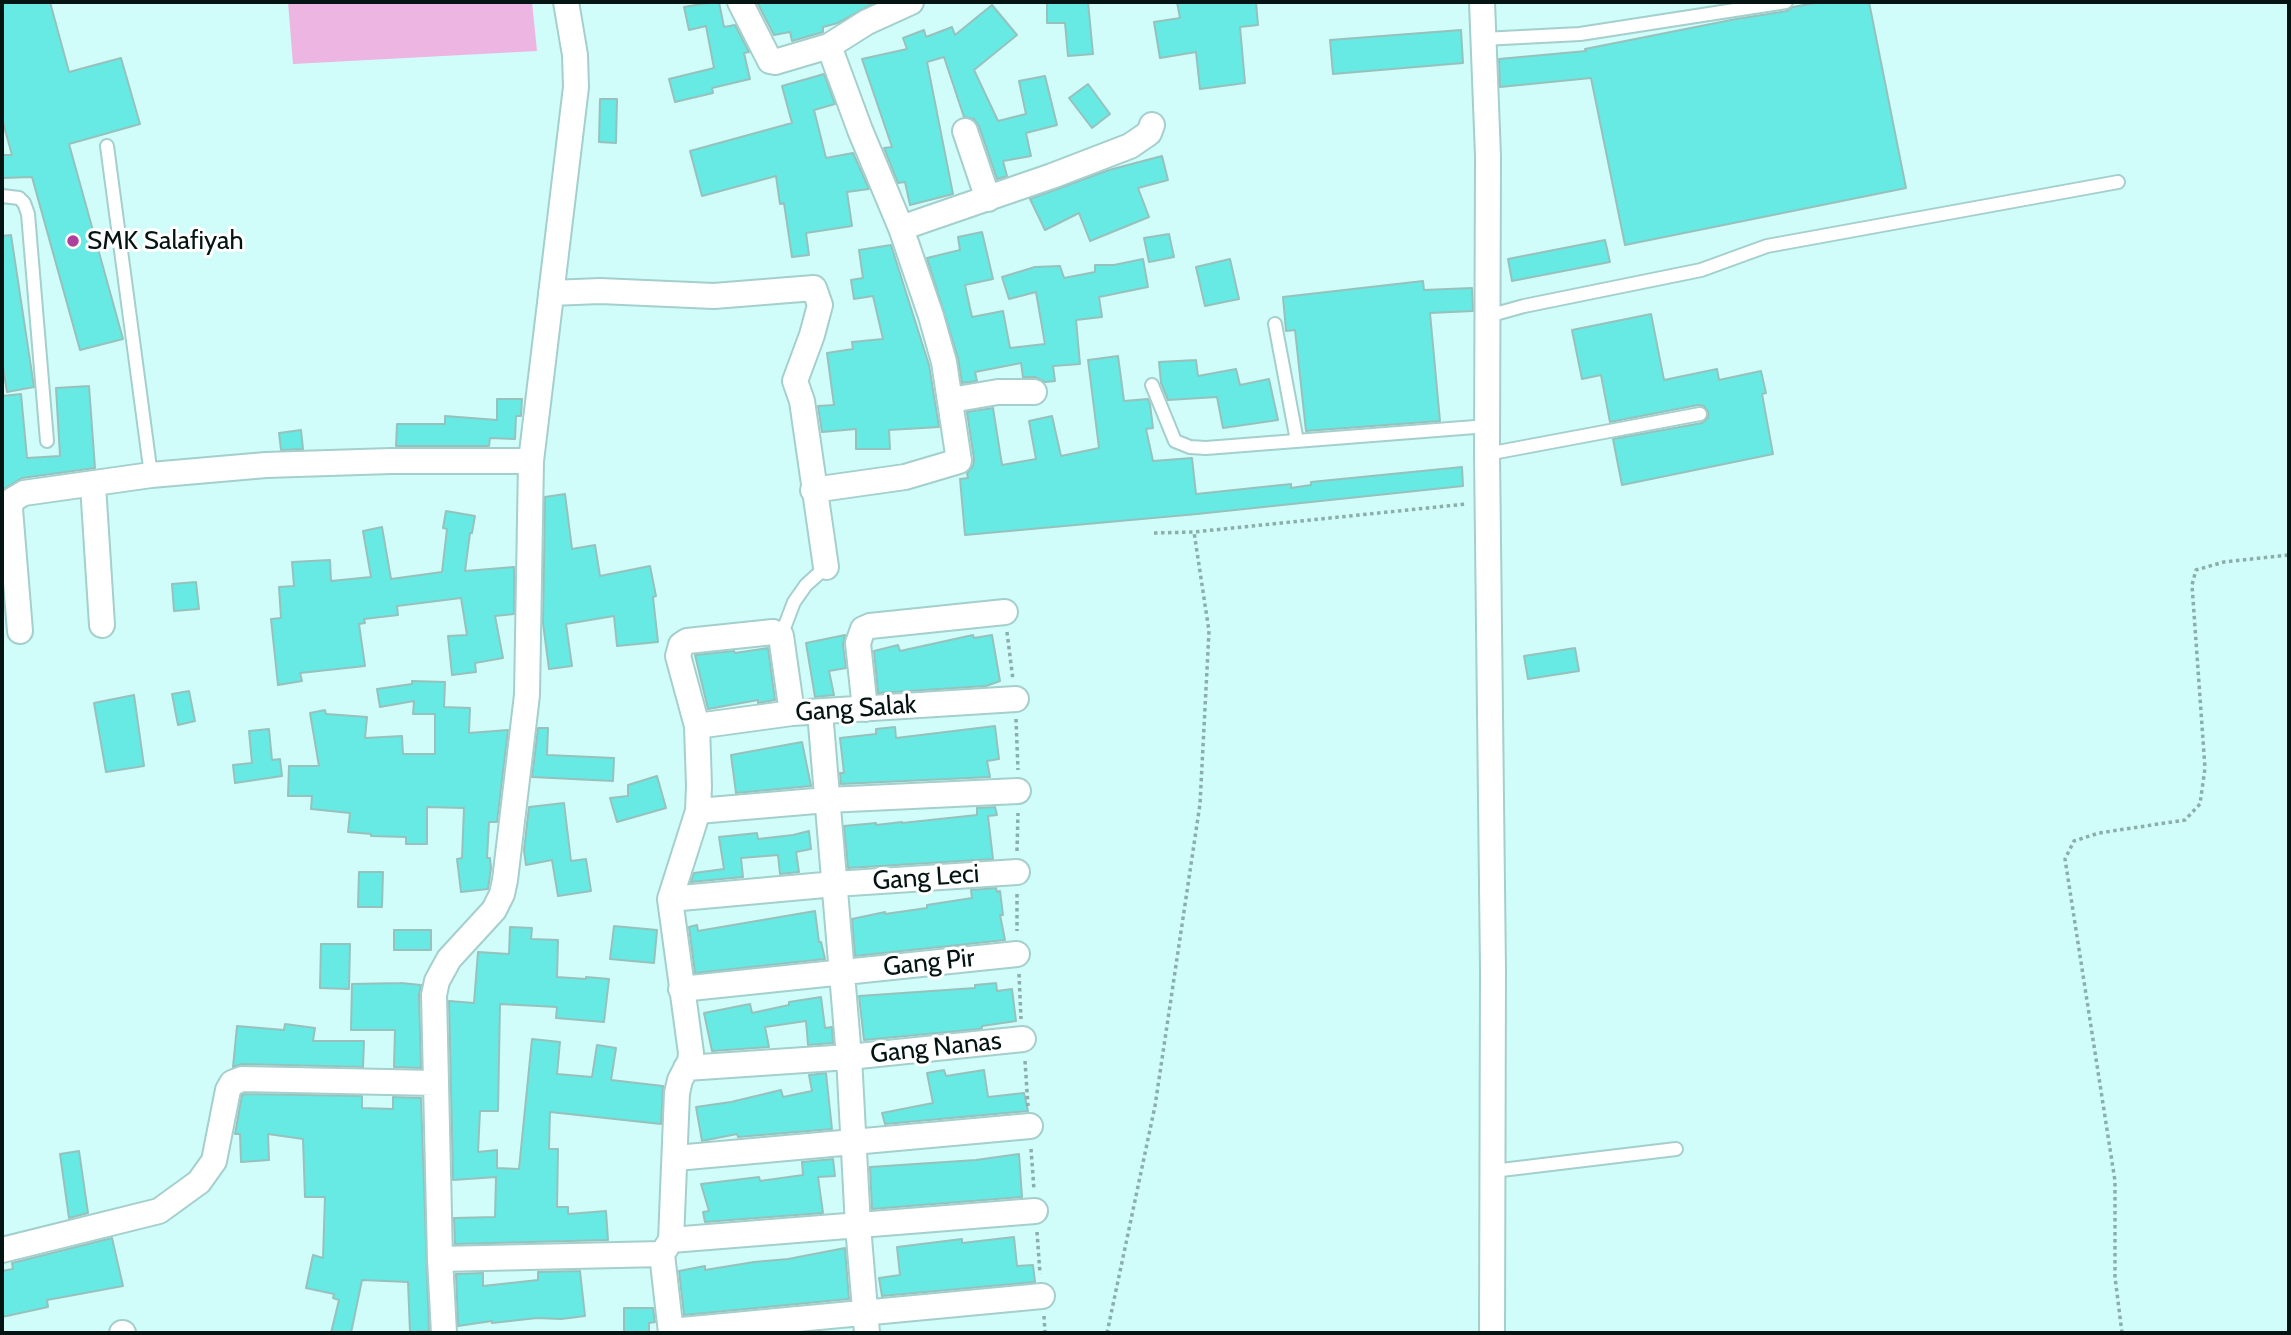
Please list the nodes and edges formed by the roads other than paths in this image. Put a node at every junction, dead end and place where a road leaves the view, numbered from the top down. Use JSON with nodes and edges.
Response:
{"nodes":[{"id":1,"x":566,"y":2,"type":"edge"},
{"id":2,"x":740,"y":2,"type":"edge"},
{"id":3,"x":911,"y":2,"type":"edge"},
{"id":4,"x":1482,"y":2,"type":"edge"},
{"id":5,"x":1786,"y":2,"type":"edge"},
{"id":6,"x":1483,"y":39,"type":"junction"},
{"id":7,"x":829,"y":46,"type":"junction"},
{"id":8,"x":1152,"y":125,"type":"dead end"},
{"id":9,"x":965,"y":131,"type":"dead end"},
{"id":10,"x":107,"y":146,"type":"dead end"},
{"id":11,"x":2118,"y":182,"type":"dead end"},
{"id":12,"x":2,"y":196,"type":"edge"},
{"id":13,"x":988,"y":199,"type":"junction"},
{"id":14,"x":901,"y":228,"type":"junction"},
{"id":15,"x":551,"y":293,"type":"junction"},
{"id":16,"x":1488,"y":316,"type":"junction"},
{"id":17,"x":1275,"y":324,"type":"dead end"},
{"id":18,"x":1152,"y":385,"type":"dead end"},
{"id":19,"x":1034,"y":392,"type":"dead end"},
{"id":20,"x":951,"y":400,"type":"junction"},
{"id":21,"x":1700,"y":414,"type":"dead end"},
{"id":22,"x":1488,"y":426,"type":"junction"},
{"id":23,"x":47,"y":441,"type":"dead end"},
{"id":24,"x":1297,"y":441,"type":"junction"},
{"id":25,"x":1487,"y":454,"type":"junction"},
{"id":26,"x":531,"y":461,"type":"junction"},
{"id":27,"x":151,"y":475,"type":"junction"},
{"id":28,"x":93,"y":485,"type":"junction"},
{"id":29,"x":813,"y":490,"type":"junction"},
{"id":30,"x":826,"y":567,"type":"joint"},
{"id":31,"x":1005,"y":612,"type":"dead end"},
{"id":32,"x":102,"y":625,"type":"dead end"},
{"id":33,"x":20,"y":631,"type":"dead end"},
{"id":34,"x":781,"y":635,"type":"junction"},
{"id":35,"x":1016,"y":699,"type":"dead end"},
{"id":36,"x":865,"y":709,"type":"junction"},
{"id":37,"x":820,"y":712,"type":"junction"},
{"id":38,"x":792,"y":713,"type":"junction"},
{"id":39,"x":696,"y":726,"type":"junction"},
{"id":40,"x":1018,"y":791,"type":"dead end"},
{"id":41,"x":827,"y":800,"type":"junction"},
{"id":42,"x":698,"y":811,"type":"junction"},
{"id":43,"x":1017,"y":872,"type":"dead end"},
{"id":44,"x":835,"y":884,"type":"junction"},
{"id":45,"x":670,"y":899,"type":"junction"},
{"id":46,"x":1017,"y":954,"type":"dead end"},
{"id":47,"x":841,"y":972,"type":"junction"},
{"id":48,"x":681,"y":989,"type":"junction"},
{"id":49,"x":1023,"y":1039,"type":"dead end"},
{"id":50,"x":849,"y":1057,"type":"junction"},
{"id":51,"x":686,"y":1068,"type":"junction"},
{"id":52,"x":436,"y":1083,"type":"junction"},
{"id":53,"x":1030,"y":1126,"type":"dead end"},
{"id":54,"x":854,"y":1142,"type":"junction"},
{"id":55,"x":1676,"y":1149,"type":"dead end"},
{"id":56,"x":676,"y":1158,"type":"junction"},
{"id":57,"x":1493,"y":1171,"type":"junction"},
{"id":58,"x":1035,"y":1211,"type":"dead end"},
{"id":59,"x":858,"y":1226,"type":"junction"},
{"id":60,"x":666,"y":1247,"type":"junction"},
{"id":61,"x":2,"y":1250,"type":"edge"},
{"id":62,"x":440,"y":1259,"type":"junction"},
{"id":63,"x":1042,"y":1296,"type":"dead end"},
{"id":64,"x":867,"y":1323,"type":"edge"},
{"id":65,"x":671,"y":1332,"type":"edge"},
{"id":66,"x":444,"y":1333,"type":"edge"},
{"id":67,"x":1492,"y":1333,"type":"edge"}],
"edges":[{"from":1,"to":15,"type":"street"},
{"from":2,"to":7,"type":"street"},
{"from":3,"to":7,"type":"street"},
{"from":4,"to":6,"type":"street"},
{"from":5,"to":6,"type":"lane"},
{"from":6,"to":16,"type":"street"},
{"from":7,"to":14,"type":"street"},
{"from":8,"to":13,"type":"street"},
{"from":9,"to":13,"type":"street"},
{"from":10,"to":27,"type":"lane"},
{"from":11,"to":16,"type":"lane"},
{"from":12,"to":23,"type":"lane"},
{"from":13,"to":14,"type":"street"},
{"from":14,"to":20,"type":"street"},
{"from":15,"to":26,"type":"street"},
{"from":15,"to":29,"type":"street"},
{"from":16,"to":22,"type":"street"},
{"from":17,"to":24,"type":"lane"},
{"from":18,"to":24,"type":"lane"},
{"from":19,"to":20,"type":"street"},
{"from":20,"to":29,"type":"street"},
{"from":21,"to":25,"type":"lane"},
{"from":22,"to":24,"type":"lane"},
{"from":22,"to":25,"type":"street"},
{"from":25,"to":57,"type":"street"},
{"from":26,"to":27,"type":"street"},
{"from":26,"to":52,"type":"street"},
{"from":27,"to":28,"type":"street"},
{"from":28,"to":32,"type":"street"},
{"from":28,"to":33,"type":"street"},
{"from":29,"to":30,"type":"street"},
{"from":30,"to":34,"type":"lane"},
{"from":31,"to":36,"type":"street"},
{"from":34,"to":38,"type":"street"},
{"from":34,"to":39,"type":"street"},
{"from":35,"to":36,"type":"street","name":"Gang Salak"},
{"from":36,"to":37,"type":"street","name":"Gang Salak"},
{"from":37,"to":38,"type":"street","name":"Gang Salak"},
{"from":37,"to":41,"type":"street"},
{"from":38,"to":39,"type":"street","name":"Gang Salak"},
{"from":39,"to":42,"type":"street"},
{"from":40,"to":41,"type":"street"},
{"from":41,"to":42,"type":"street"},
{"from":41,"to":44,"type":"street"},
{"from":42,"to":45,"type":"street"},
{"from":43,"to":44,"type":"street","name":"Gang Leci"},
{"from":44,"to":45,"type":"street","name":"Gang Leci"},
{"from":44,"to":47,"type":"street"},
{"from":45,"to":48,"type":"street"},
{"from":46,"to":47,"type":"street","name":"Gang Pir"},
{"from":47,"to":48,"type":"street","name":"Gang Pir"},
{"from":47,"to":50,"type":"street"},
{"from":48,"to":51,"type":"street"},
{"from":49,"to":50,"type":"street","name":"Gang Nanas"},
{"from":50,"to":51,"type":"street","name":"Gang Nanas"},
{"from":50,"to":54,"type":"street"},
{"from":51,"to":56,"type":"street"},
{"from":52,"to":61,"type":"street"},
{"from":52,"to":62,"type":"street"},
{"from":53,"to":54,"type":"street"},
{"from":54,"to":56,"type":"street"},
{"from":54,"to":59,"type":"street"},
{"from":55,"to":57,"type":"lane"},
{"from":56,"to":60,"type":"street"},
{"from":57,"to":67,"type":"street"},
{"from":58,"to":59,"type":"street"},
{"from":59,"to":60,"type":"street"},
{"from":59,"to":64,"type":"street"},
{"from":60,"to":62,"type":"street"},
{"from":60,"to":65,"type":"street"},
{"from":62,"to":66,"type":"street"},
{"from":63,"to":64,"type":"street"},
{"from":64,"to":65,"type":"street"}]}
